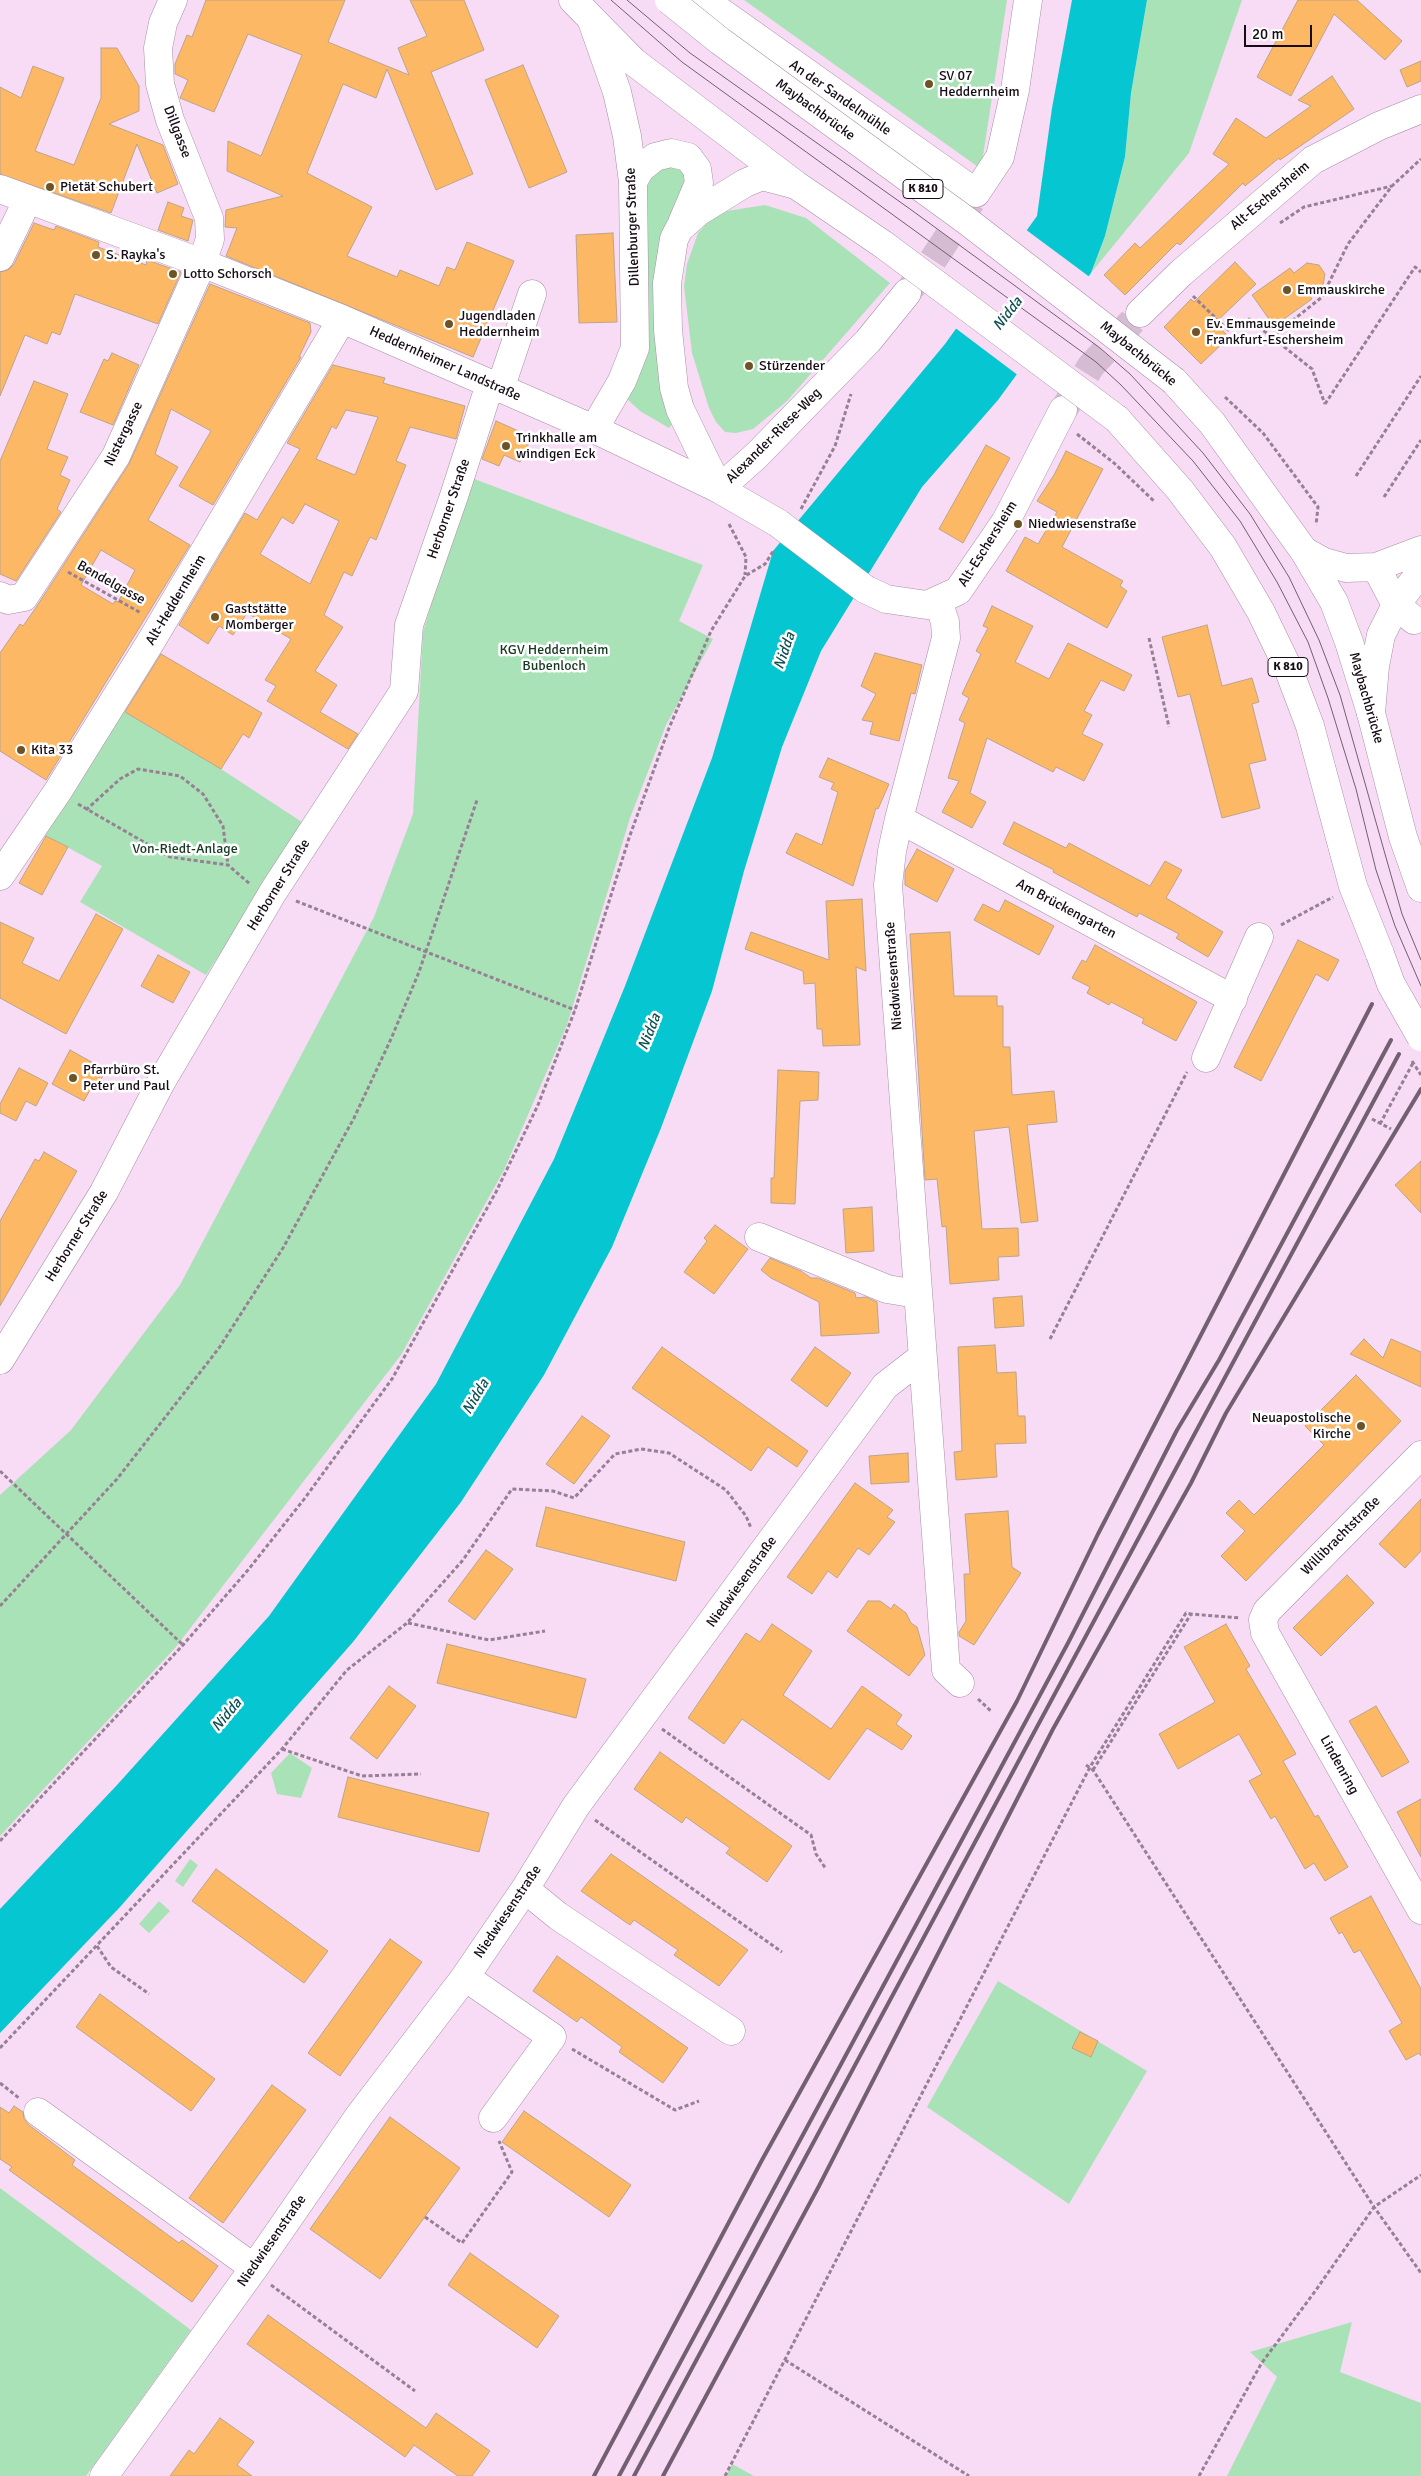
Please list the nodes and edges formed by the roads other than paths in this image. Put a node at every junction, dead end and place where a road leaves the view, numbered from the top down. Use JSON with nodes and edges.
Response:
{"nodes":[{"id":1,"x":173,"y":0,"type":"edge"},
{"id":2,"x":573,"y":0,"type":"edge"},
{"id":3,"x":669,"y":0,"type":"edge"},
{"id":4,"x":704,"y":0,"type":"edge"},
{"id":5,"x":1028,"y":0,"type":"edge"},
{"id":6,"x":592,"y":21,"type":"junction"},
{"id":7,"x":1421,"y":109,"type":"edge"},
{"id":8,"x":634,"y":182,"type":"junction"},
{"id":9,"x":796,"y":185,"type":"junction"},
{"id":10,"x":0,"y":189,"type":"edge"},
{"id":11,"x":28,"y":199,"type":"junction"},
{"id":12,"x":679,"y":229,"type":"junction"},
{"id":13,"x":0,"y":257,"type":"edge"},
{"id":14,"x":202,"y":263,"type":"junction"},
{"id":15,"x":907,"y":293,"type":"tunnel mouth"},
{"id":16,"x":532,"y":294,"type":"dead end"},
{"id":17,"x":1140,"y":313,"type":"tunnel mouth"},
{"id":18,"x":342,"y":319,"type":"junction"},
{"id":19,"x":495,"y":387,"type":"junction"},
{"id":20,"x":1070,"y":422,"type":"tunnel mouth"},
{"id":21,"x":594,"y":429,"type":"junction"},
{"id":22,"x":719,"y":489,"type":"junction"},
{"id":23,"x":1421,"y":550,"type":"edge"},
{"id":24,"x":1304,"y":551,"type":"junction"},
{"id":25,"x":1376,"y":567,"type":"junction"},
{"id":26,"x":1421,"y":570,"type":"edge"},
{"id":27,"x":865,"y":589,"type":"joint"},
{"id":28,"x":0,"y":596,"type":"edge"},
{"id":29,"x":938,"y":601,"type":"junction"},
{"id":30,"x":1405,"y":612,"type":"junction"},
{"id":31,"x":1371,"y":713,"type":"junction"},
{"id":32,"x":899,"y":819,"type":"junction"},
{"id":33,"x":0,"y":876,"type":"edge"},
{"id":34,"x":1420,"y":885,"type":"edge"},
{"id":35,"x":1270,"y":931,"type":"road end"},
{"id":36,"x":1233,"y":999,"type":"junction"},
{"id":37,"x":1421,"y":1037,"type":"edge"},
{"id":38,"x":1206,"y":1058,"type":"road end"},
{"id":39,"x":759,"y":1237,"type":"dead end"},
{"id":40,"x":917,"y":1294,"type":"junction"},
{"id":41,"x":921,"y":1358,"type":"junction"},
{"id":42,"x":0,"y":1360,"type":"edge"},
{"id":43,"x":1421,"y":1455,"type":"edge"},
{"id":44,"x":1263,"y":1620,"type":"joint"},
{"id":45,"x":960,"y":1683,"type":"dead end"},
{"id":46,"x":525,"y":1889,"type":"junction"},
{"id":47,"x":1421,"y":1910,"type":"edge"},
{"id":48,"x":464,"y":1977,"type":"junction"},
{"id":49,"x":730,"y":2031,"type":"dead end"},
{"id":50,"x":38,"y":2112,"type":"dead end"},
{"id":51,"x":493,"y":2118,"type":"road end"},
{"id":52,"x":260,"y":2274,"type":"junction"},
{"id":53,"x":104,"y":2476,"type":"edge"}],
"edges":[{"from":1,"to":14,"type":"street","name":"Dillgasse"},
{"from":2,"to":6,"type":"street","name":"Dillenburger Straße","number":"K 810"},
{"from":3,"to":24,"type":"street","name":"Maybachbrücke","number":"K 810","bridge":true},
{"from":4,"to":5,"type":"street","name":"An der Sandelmühle"},
{"from":6,"to":8,"type":"street","name":"Dillenburger Straße"},
{"from":6,"to":9,"type":"street","name":"Dillenburger Straße","number":"K 810"},
{"from":7,"to":17,"type":"street","name":"Alt-Eschersheim"},
{"from":8,"to":12,"type":"street"},
{"from":8,"to":21,"type":"street","name":"Dillenburger Straße"},
{"from":9,"to":12,"type":"street","name":"Dillenburger Straße"},
{"from":9,"to":37,"type":"street","name":"Dillenburger Straße","number":"K 810","bridge":true},
{"from":10,"to":11,"type":"street","name":"Heddernheimer Landstraße"},
{"from":11,"to":13,"type":"street"},
{"from":11,"to":14,"type":"street","name":"Heddernheimer Landstraße"},
{"from":12,"to":22,"type":"street"},
{"from":14,"to":18,"type":"street","name":"Heddernheimer Landstraße"},
{"from":14,"to":28,"type":"street","name":"Nistergasse"},
{"from":15,"to":22,"type":"street","name":"Alexander-Riese-Weg"},
{"from":16,"to":19,"type":"street","name":"Herborner Straße"},
{"from":18,"to":19,"type":"street","name":"Heddernheimer Landstraße"},
{"from":18,"to":33,"type":"street","name":"Alt-Heddernheim"},
{"from":19,"to":21,"type":"street","name":"Heddernheimer Landstraße"},
{"from":19,"to":42,"type":"street","name":"Herborner Straße"},
{"from":20,"to":29,"type":"street","name":"Alt-Eschersheim"},
{"from":21,"to":22,"type":"street","name":"Heddernheimer Landstraße"},
{"from":22,"to":27,"type":"street","name":"Heddernheimer Landstraße","bridge":true},
{"from":23,"to":25,"type":"street"},
{"from":24,"to":25,"type":"street"},
{"from":24,"to":31,"type":"street","name":"Maybachbrücke","number":"K 810"},
{"from":25,"to":30,"type":"street"},
{"from":26,"to":30,"type":"street"},
{"from":27,"to":29,"type":"street","name":"Alt-Eschersheim"},
{"from":29,"to":32,"type":"street","name":"Niedwiesenstraße"},
{"from":30,"to":31,"type":"street"},
{"from":31,"to":34,"type":"street","name":"Maybachbrücke","number":"K 810"},
{"from":32,"to":36,"type":"street","name":"Am Brückengarten"},
{"from":32,"to":40,"type":"street","name":"Niedwiesenstraße"},
{"from":35,"to":36,"type":"street"},
{"from":36,"to":38,"type":"street"},
{"from":39,"to":40,"type":"street"},
{"from":40,"to":41,"type":"street","name":"Niedwiesenstraße"},
{"from":41,"to":45,"type":"street","name":"Niedwiesenstraße"},
{"from":41,"to":46,"type":"street","name":"Niedwiesenstraße"},
{"from":43,"to":44,"type":"street","name":"Willibrachtstraße"},
{"from":44,"to":47,"type":"street","name":"Lindenring"},
{"from":46,"to":48,"type":"street","name":"Niedwiesenstraße"},
{"from":46,"to":49,"type":"street"},
{"from":48,"to":51,"type":"street"},
{"from":48,"to":52,"type":"street","name":"Niedwiesenstraße"},
{"from":50,"to":52,"type":"street"},
{"from":52,"to":53,"type":"street","name":"Niedwiesenstraße"}]}
